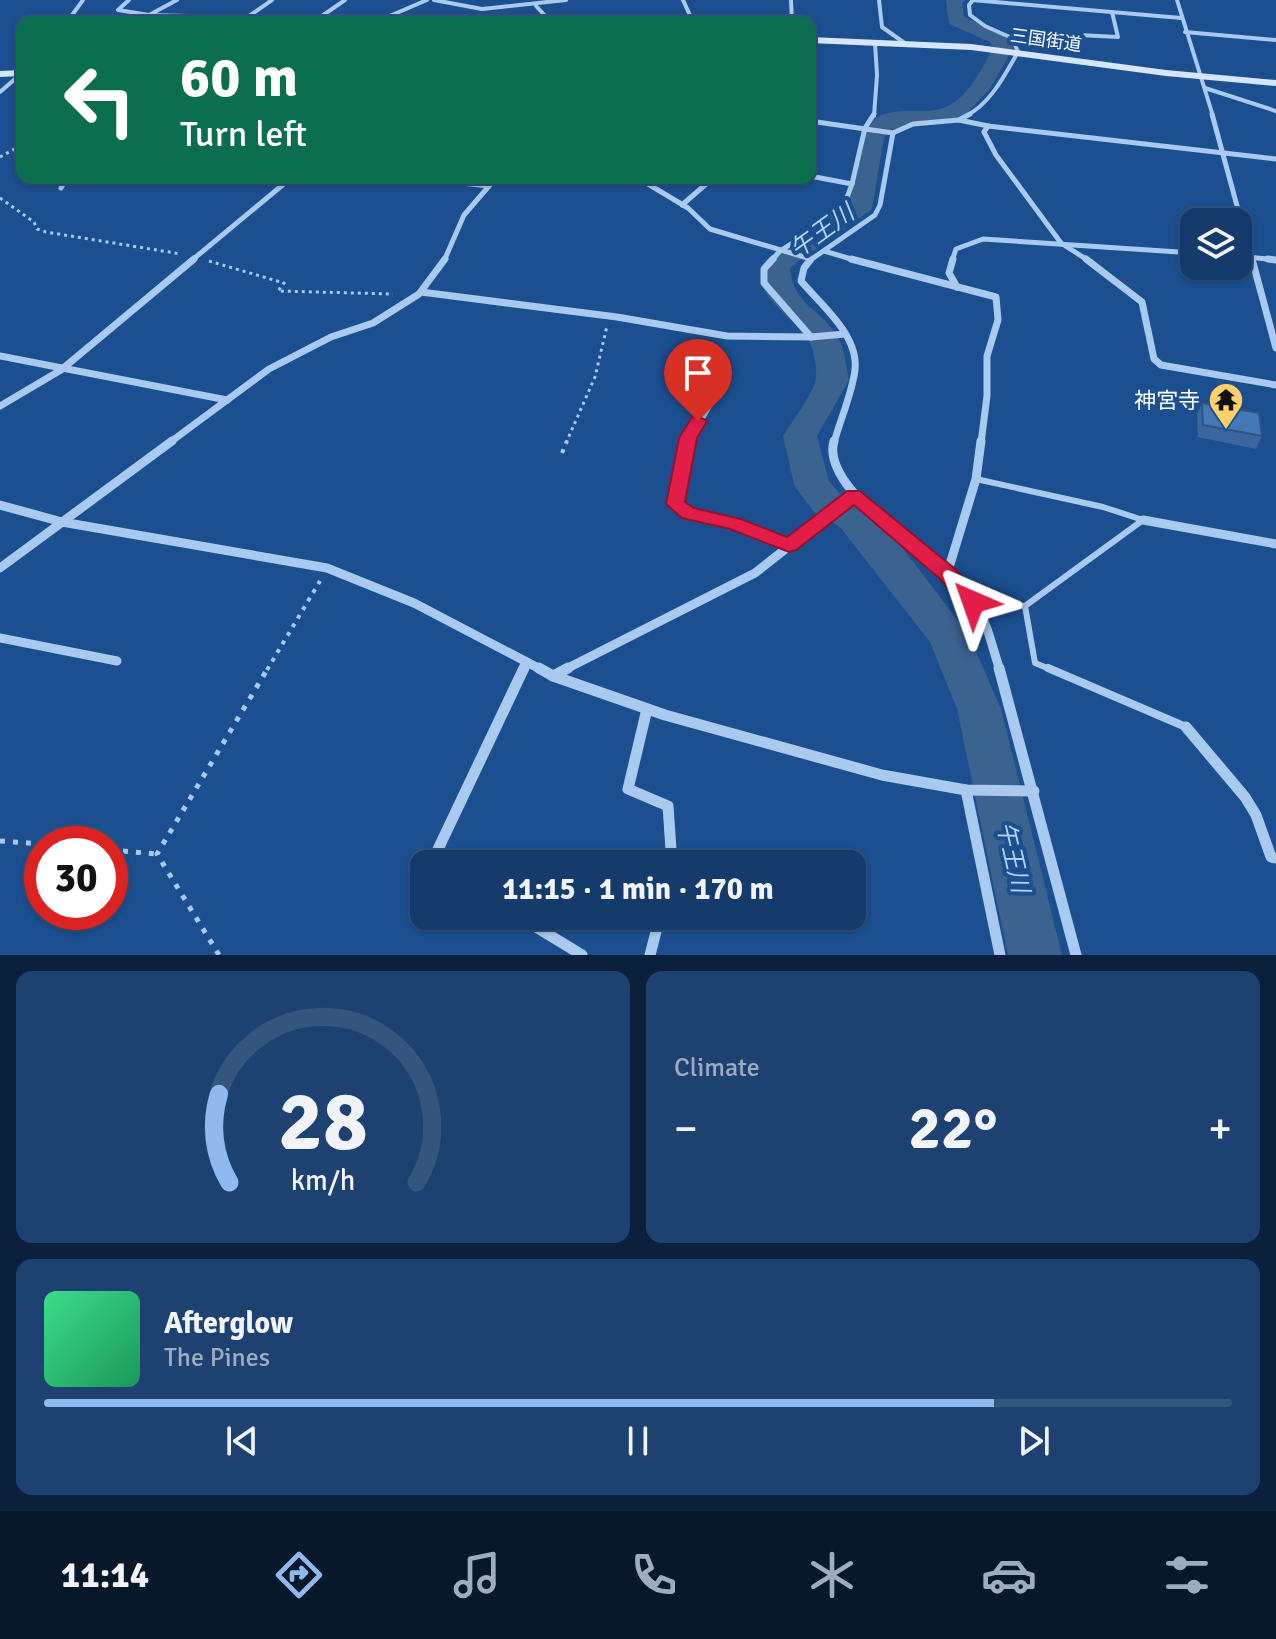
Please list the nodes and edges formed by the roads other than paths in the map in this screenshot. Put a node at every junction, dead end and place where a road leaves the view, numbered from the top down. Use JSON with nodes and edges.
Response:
{"nodes":[{"id":1,"x":129,"y":0,"type":"edge"},
{"id":2,"x":177,"y":0,"type":"edge"},
{"id":3,"x":272,"y":0,"type":"edge"},
{"id":4,"x":345,"y":0,"type":"edge"},
{"id":5,"x":427,"y":0,"type":"edge"},
{"id":6,"x":434,"y":0,"type":"edge"},
{"id":7,"x":566,"y":0,"type":"edge"},
{"id":8,"x":879,"y":0,"type":"edge"},
{"id":9,"x":972,"y":0,"type":"edge"},
{"id":10,"x":1177,"y":0,"type":"edge"},
{"id":11,"x":536,"y":6,"type":"junction"},
{"id":12,"x":1112,"y":12,"type":"junction"},
{"id":13,"x":149,"y":15,"type":"junction"},
{"id":14,"x":176,"y":16,"type":"edge"},
{"id":15,"x":248,"y":16,"type":"edge"},
{"id":16,"x":324,"y":16,"type":"edge"},
{"id":17,"x":392,"y":16,"type":"edge"},
{"id":18,"x":545,"y":16,"type":"edge"},
{"id":19,"x":1181,"y":18,"type":"junction"},
{"id":20,"x":1185,"y":32,"type":"junction"},
{"id":21,"x":1012,"y":38,"type":"junction"},
{"id":22,"x":816,"y":40,"type":"edge"},
{"id":23,"x":1276,"y":40,"type":"edge"},
{"id":24,"x":875,"y":43,"type":"junction"},
{"id":25,"x":906,"y":44,"type":"junction"},
{"id":26,"x":1015,"y":52,"type":"junction"},
{"id":27,"x":1200,"y":77,"type":"junction"},
{"id":28,"x":16,"y":78,"type":"edge"},
{"id":29,"x":1276,"y":83,"type":"edge"},
{"id":30,"x":1205,"y":88,"type":"junction"},
{"id":31,"x":0,"y":92,"type":"edge"},
{"id":32,"x":1276,"y":111,"type":"edge"},
{"id":33,"x":959,"y":120,"type":"junction"},
{"id":34,"x":816,"y":122,"type":"edge"},
{"id":35,"x":988,"y":126,"type":"junction"},
{"id":36,"x":865,"y":128,"type":"junction"},
{"id":37,"x":891,"y":132,"type":"junction"},
{"id":38,"x":1220,"y":152,"type":"junction"},
{"id":39,"x":1276,"y":159,"type":"edge"},
{"id":40,"x":816,"y":177,"type":"edge"},
{"id":41,"x":63,"y":184,"type":"edge"},
{"id":42,"x":284,"y":184,"type":"edge"},
{"id":43,"x":470,"y":184,"type":"edge"},
{"id":44,"x":648,"y":184,"type":"edge"},
{"id":45,"x":706,"y":184,"type":"edge"},
{"id":46,"x":852,"y":184,"type":"junction"},
{"id":47,"x":489,"y":186,"type":"joint"},
{"id":48,"x":61,"y":188,"type":"dead end"},
{"id":49,"x":682,"y":205,"type":"junction"},
{"id":50,"x":1237,"y":208,"type":"edge"},
{"id":51,"x":1061,"y":243,"type":"junction"},
{"id":52,"x":780,"y":251,"type":"junction"},
{"id":53,"x":824,"y":251,"type":"junction"},
{"id":54,"x":1180,"y":252,"type":"edge"},
{"id":55,"x":1252,"y":257,"type":"edge"},
{"id":56,"x":808,"y":258,"type":"junction"},
{"id":57,"x":1276,"y":260,"type":"edge"},
{"id":58,"x":1252,"y":261,"type":"edge"},
{"id":59,"x":957,"y":287,"type":"junction"},
{"id":60,"x":421,"y":292,"type":"junction"},
{"id":61,"x":842,"y":334,"type":"junction"},
{"id":62,"x":811,"y":337,"type":"junction"},
{"id":63,"x":1276,"y":348,"type":"edge"},
{"id":64,"x":0,"y":356,"type":"edge"},
{"id":65,"x":61,"y":370,"type":"junction"},
{"id":66,"x":1276,"y":385,"type":"edge"},
{"id":67,"x":227,"y":400,"type":"junction"},
{"id":68,"x":709,"y":405,"type":"dead end"},
{"id":69,"x":0,"y":406,"type":"edge"},
{"id":70,"x":976,"y":479,"type":"junction"},
{"id":71,"x":850,"y":498,"type":"junction"},
{"id":72,"x":0,"y":505,"type":"edge"},
{"id":73,"x":1143,"y":520,"type":"junction"},
{"id":74,"x":62,"y":522,"type":"junction"},
{"id":75,"x":1276,"y":544,"type":"edge"},
{"id":76,"x":789,"y":545,"type":"junction"},
{"id":77,"x":0,"y":568,"type":"edge"},
{"id":78,"x":947,"y":574,"type":"junction"},
{"id":79,"x":973,"y":602,"type":"junction"},
{"id":80,"x":1025,"y":606,"type":"junction"},
{"id":81,"x":0,"y":638,"type":"edge"},
{"id":82,"x":117,"y":661,"type":"dead end"},
{"id":83,"x":527,"y":662,"type":"junction"},
{"id":84,"x":553,"y":676,"type":"junction"},
{"id":85,"x":647,"y":709,"type":"junction"},
{"id":86,"x":1186,"y":727,"type":"joint"},
{"id":87,"x":971,"y":790,"type":"junction"},
{"id":88,"x":1028,"y":791,"type":"junction"},
{"id":89,"x":437,"y":850,"type":"edge"},
{"id":90,"x":671,"y":850,"type":"edge"},
{"id":91,"x":1276,"y":858,"type":"edge"},
{"id":92,"x":541,"y":930,"type":"edge"},
{"id":93,"x":656,"y":930,"type":"edge"},
{"id":94,"x":582,"y":955,"type":"edge"},
{"id":95,"x":650,"y":955,"type":"edge"},
{"id":96,"x":1000,"y":955,"type":"edge"},
{"id":97,"x":1076,"y":955,"type":"edge"}],
"edges":[{"from":1,"to":13,"type":"street"},
{"from":2,"to":13,"type":"street"},
{"from":3,"to":15,"type":"street"},
{"from":4,"to":16,"type":"street"},
{"from":5,"to":17,"type":"street"},
{"from":6,"to":11,"type":"street"},
{"from":7,"to":11,"type":"street"},
{"from":8,"to":25,"type":"street"},
{"from":9,"to":12,"type":"street"},
{"from":9,"to":21,"type":"street"},
{"from":10,"to":19,"type":"street"},
{"from":11,"to":18,"type":"street"},
{"from":12,"to":19,"type":"street"},
{"from":12,"to":21,"type":"street"},
{"from":13,"to":14,"type":"street"},
{"from":19,"to":20,"type":"street"},
{"from":20,"to":23,"type":"street"},
{"from":20,"to":27,"type":"street"},
{"from":21,"to":26,"type":"street"},
{"from":22,"to":24,"type":"street","name":"三国街道"},
{"from":24,"to":25,"type":"street","name":"三国街道"},
{"from":24,"to":36,"type":"street"},
{"from":25,"to":26,"type":"street","name":"三国街道"},
{"from":26,"to":27,"type":"street","name":"三国街道"},
{"from":26,"to":33,"type":"street"},
{"from":27,"to":29,"type":"street","name":"三国街道"},
{"from":27,"to":30,"type":"street"},
{"from":28,"to":31,"type":"street"},
{"from":30,"to":32,"type":"street"},
{"from":30,"to":38,"type":"street"},
{"from":33,"to":35,"type":"street"},
{"from":33,"to":37,"type":"street"},
{"from":34,"to":36,"type":"street"},
{"from":35,"to":38,"type":"street"},
{"from":35,"to":51,"type":"street"},
{"from":36,"to":37,"type":"street"},
{"from":36,"to":46,"type":"street"},
{"from":37,"to":53,"type":"street"},
{"from":38,"to":39,"type":"street"},
{"from":38,"to":50,"type":"street"},
{"from":40,"to":46,"type":"street"},
{"from":41,"to":48,"type":"street"},
{"from":42,"to":65,"type":"street"},
{"from":43,"to":47,"type":"street"},
{"from":44,"to":49,"type":"street"},
{"from":45,"to":49,"type":"street"},
{"from":46,"to":52,"type":"street"},
{"from":47,"to":60,"type":"street"},
{"from":49,"to":52,"type":"street"},
{"from":51,"to":54,"type":"street"},
{"from":51,"to":59,"type":"street"},
{"from":51,"to":66,"type":"street"},
{"from":52,"to":56,"type":"street"},
{"from":52,"to":62,"type":"street"},
{"from":53,"to":56,"type":"street"},
{"from":53,"to":59,"type":"street"},
{"from":55,"to":57,"type":"street"},
{"from":56,"to":61,"type":"street"},
{"from":58,"to":63,"type":"street"},
{"from":59,"to":70,"type":"street"},
{"from":60,"to":62,"type":"street"},
{"from":60,"to":67,"type":"street"},
{"from":61,"to":62,"type":"street"},
{"from":61,"to":71,"type":"street"},
{"from":64,"to":65,"type":"street"},
{"from":65,"to":67,"type":"street"},
{"from":65,"to":69,"type":"street"},
{"from":67,"to":74,"type":"street"},
{"from":68,"to":76,"type":"street"},
{"from":70,"to":73,"type":"lane"},
{"from":70,"to":78,"type":"street"},
{"from":71,"to":76,"type":"street"},
{"from":71,"to":78,"type":"street"},
{"from":72,"to":74,"type":"street"},
{"from":73,"to":75,"type":"street"},
{"from":73,"to":80,"type":"lane"},
{"from":74,"to":77,"type":"street"},
{"from":74,"to":83,"type":"street"},
{"from":76,"to":84,"type":"street"},
{"from":78,"to":79,"type":"street"},
{"from":79,"to":80,"type":"lane"},
{"from":79,"to":88,"type":"street"},
{"from":80,"to":86,"type":"lane"},
{"from":81,"to":82,"type":"street"},
{"from":83,"to":84,"type":"street"},
{"from":83,"to":89,"type":"street"},
{"from":84,"to":85,"type":"street"},
{"from":85,"to":87,"type":"street"},
{"from":85,"to":90,"type":"street"},
{"from":86,"to":91,"type":"street"},
{"from":87,"to":88,"type":"street"},
{"from":87,"to":96,"type":"street"},
{"from":88,"to":97,"type":"street"},
{"from":92,"to":94,"type":"street"},
{"from":93,"to":95,"type":"street"}]}
